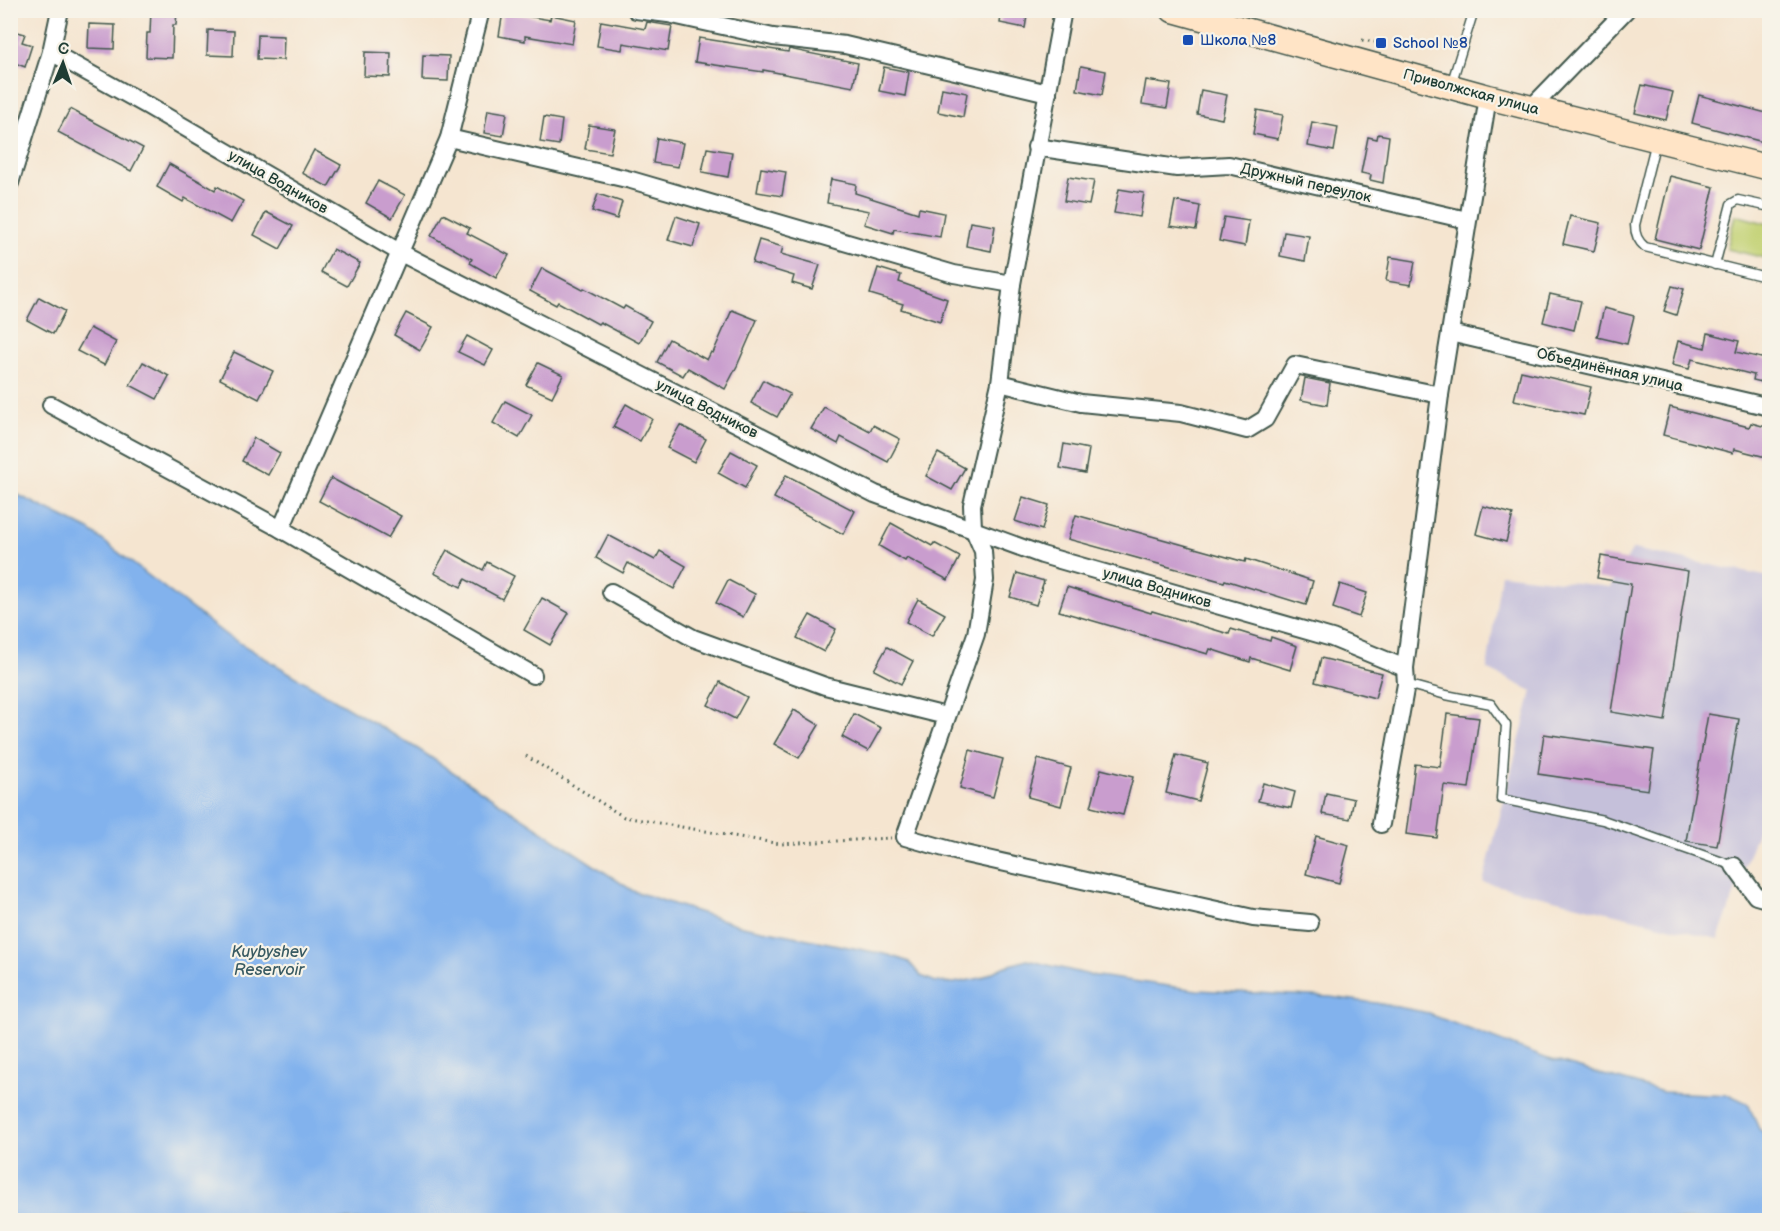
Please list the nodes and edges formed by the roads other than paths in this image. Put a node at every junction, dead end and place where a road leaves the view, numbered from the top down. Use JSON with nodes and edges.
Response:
{"nodes":[{"id":1,"x":60,"y":10,"type":"edge"},
{"id":2,"x":481,"y":10,"type":"edge"},
{"id":3,"x":636,"y":10,"type":"edge"},
{"id":4,"x":1063,"y":10,"type":"edge"},
{"id":5,"x":1173,"y":10,"type":"edge"},
{"id":6,"x":1474,"y":10,"type":"edge"},
{"id":7,"x":1626,"y":10,"type":"edge"},
{"id":8,"x":51,"y":52,"type":"junction"},
{"id":9,"x":1450,"y":86,"type":"junction"},
{"id":10,"x":1048,"y":93,"type":"junction"},
{"id":11,"x":1488,"y":97,"type":"junction"},
{"id":12,"x":1532,"y":108,"type":"junction"},
{"id":13,"x":449,"y":138,"type":"junction"},
{"id":14,"x":17,"y":140,"type":"edge"},
{"id":15,"x":1656,"y":141,"type":"junction"},
{"id":16,"x":1036,"y":147,"type":"junction"},
{"id":17,"x":1770,"y":168,"type":"edge"},
{"id":18,"x":10,"y":183,"type":"edge"},
{"id":19,"x":1770,"y":207,"type":"edge"},
{"id":20,"x":1467,"y":220,"type":"junction"},
{"id":21,"x":401,"y":253,"type":"junction"},
{"id":22,"x":1715,"y":265,"type":"junction"},
{"id":23,"x":1770,"y":278,"type":"edge"},
{"id":24,"x":1012,"y":284,"type":"junction"},
{"id":25,"x":1450,"y":333,"type":"junction"},
{"id":26,"x":1000,"y":383,"type":"junction"},
{"id":27,"x":1440,"y":395,"type":"junction"},
{"id":28,"x":51,"y":405,"type":"dead end"},
{"id":29,"x":1770,"y":407,"type":"edge"},
{"id":30,"x":973,"y":528,"type":"junction"},
{"id":31,"x":281,"y":529,"type":"junction"},
{"id":32,"x":611,"y":592,"type":"dead end"},
{"id":33,"x":533,"y":675,"type":"dead end"},
{"id":34,"x":1405,"y":676,"type":"junction"},
{"id":35,"x":946,"y":716,"type":"junction"},
{"id":36,"x":1381,"y":824,"type":"dead end"},
{"id":37,"x":1734,"y":866,"type":"joint"},
{"id":38,"x":1770,"y":900,"type":"edge"},
{"id":39,"x":1310,"y":923,"type":"dead end"}],
"edges":[{"from":1,"to":8,"type":"street"},
{"from":2,"to":13,"type":"street"},
{"from":3,"to":10,"type":"street"},
{"from":4,"to":10,"type":"street"},
{"from":5,"to":9,"type":"main road","name":"Приволжская улица"},
{"from":6,"to":9,"type":"lane"},
{"from":7,"to":12,"type":"street"},
{"from":8,"to":14,"type":"street"},
{"from":8,"to":21,"type":"street","name":"улица Водников"},
{"from":9,"to":11,"type":"main road","name":"Приволжская улица"},
{"from":10,"to":16,"type":"street"},
{"from":11,"to":12,"type":"main road","name":"Приволжская улица"},
{"from":11,"to":20,"type":"street"},
{"from":12,"to":15,"type":"main road","name":"Приволжская улица"},
{"from":13,"to":21,"type":"street"},
{"from":13,"to":24,"type":"street"},
{"from":14,"to":18,"type":"street"},
{"from":15,"to":17,"type":"main road","name":"Приволжская улица"},
{"from":15,"to":22,"type":"lane"},
{"from":16,"to":20,"type":"street","name":"Дружный переулок"},
{"from":16,"to":24,"type":"street"},
{"from":19,"to":22,"type":"lane"},
{"from":20,"to":25,"type":"street"},
{"from":21,"to":30,"type":"street","name":"улица Водников"},
{"from":21,"to":31,"type":"street"},
{"from":22,"to":23,"type":"lane"},
{"from":24,"to":26,"type":"street"},
{"from":25,"to":27,"type":"street"},
{"from":25,"to":29,"type":"street","name":"Объединённая улица"},
{"from":26,"to":27,"type":"street"},
{"from":26,"to":30,"type":"street"},
{"from":27,"to":34,"type":"street"},
{"from":28,"to":31,"type":"street"},
{"from":30,"to":34,"type":"street","name":"улица Водников"},
{"from":30,"to":35,"type":"street"},
{"from":31,"to":33,"type":"street"},
{"from":32,"to":35,"type":"street"},
{"from":34,"to":36,"type":"street"},
{"from":34,"to":37,"type":"lane"},
{"from":35,"to":39,"type":"street"},
{"from":37,"to":38,"type":"street"}]}
